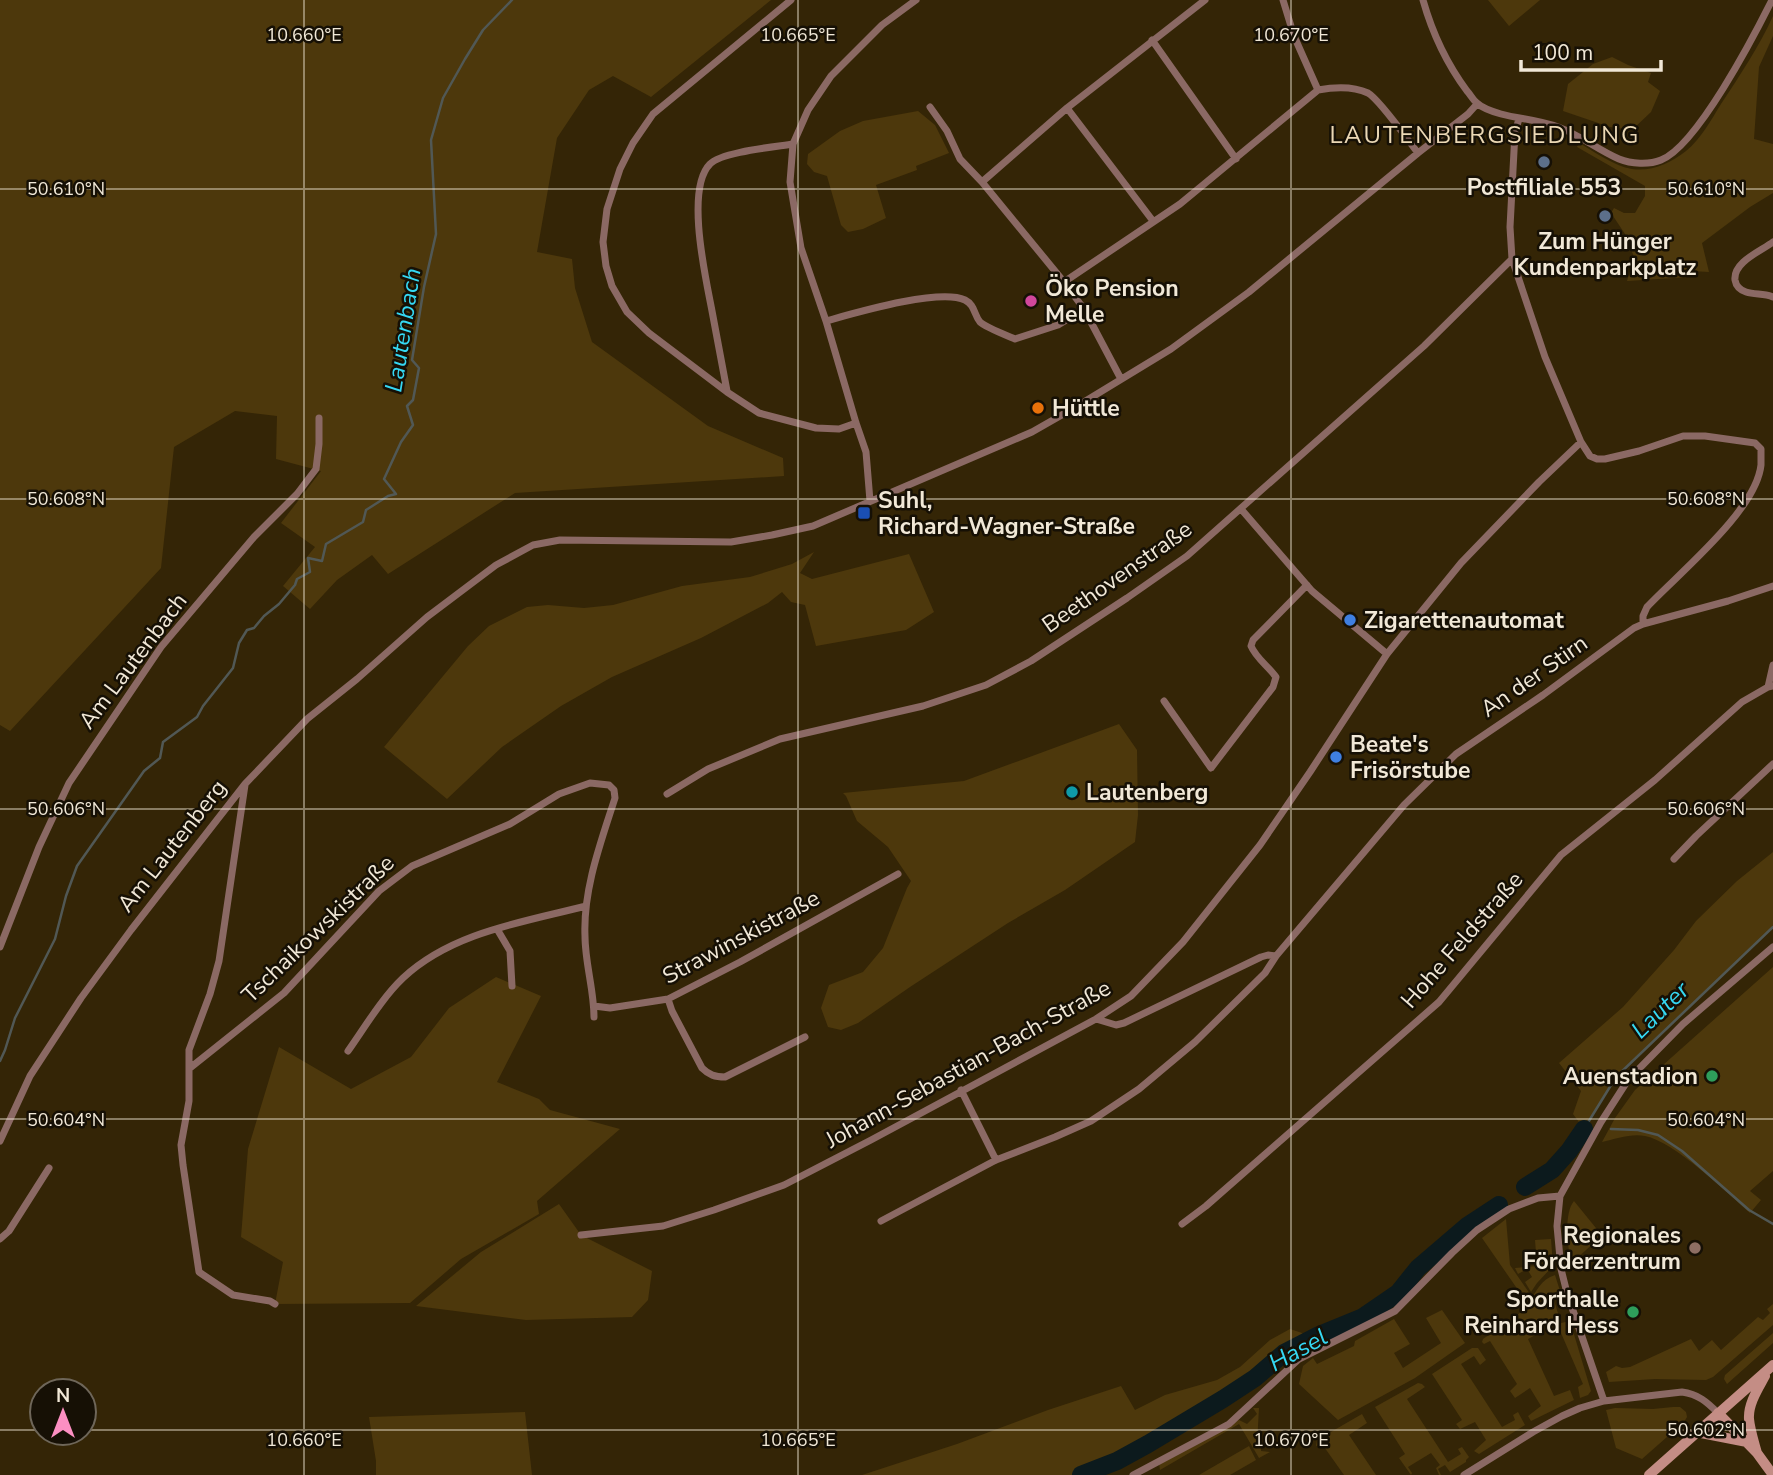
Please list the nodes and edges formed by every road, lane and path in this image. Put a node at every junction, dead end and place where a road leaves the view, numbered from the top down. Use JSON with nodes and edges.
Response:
{"nodes":[{"id":1,"x":791,"y":0,"type":"edge"},
{"id":2,"x":916,"y":0,"type":"edge"},
{"id":3,"x":1205,"y":0,"type":"edge"},
{"id":4,"x":1283,"y":0,"type":"edge"},
{"id":5,"x":1423,"y":0,"type":"edge"},
{"id":6,"x":1772,"y":0,"type":"edge"},
{"id":7,"x":1152,"y":40,"type":"junction"},
{"id":8,"x":1318,"y":90,"type":"junction"},
{"id":9,"x":1477,"y":104,"type":"junction"},
{"id":10,"x":930,"y":107,"type":"dead end"},
{"id":11,"x":1068,"y":108,"type":"junction"},
{"id":12,"x":1519,"y":118,"type":"junction"},
{"id":13,"x":793,"y":144,"type":"junction"},
{"id":14,"x":1418,"y":153,"type":"junction"},
{"id":15,"x":1236,"y":159,"type":"junction"},
{"id":16,"x":982,"y":182,"type":"junction"},
{"id":17,"x":1153,"y":221,"type":"junction"},
{"id":18,"x":1773,"y":242,"type":"edge"},
{"id":19,"x":1512,"y":259,"type":"junction"},
{"id":20,"x":1064,"y":282,"type":"junction"},
{"id":21,"x":1773,"y":297,"type":"edge"},
{"id":22,"x":1084,"y":309,"type":"junction"},
{"id":23,"x":826,"y":321,"type":"junction"},
{"id":24,"x":1121,"y":379,"type":"junction"},
{"id":25,"x":727,"y":392,"type":"junction"},
{"id":26,"x":319,"y":418,"type":"dead end"},
{"id":27,"x":856,"y":423,"type":"junction"},
{"id":28,"x":1581,"y":442,"type":"junction"},
{"id":29,"x":870,"y":501,"type":"junction"},
{"id":30,"x":1241,"y":509,"type":"junction"},
{"id":31,"x":1307,"y":585,"type":"junction"},
{"id":32,"x":1773,"y":586,"type":"edge"},
{"id":33,"x":1643,"y":624,"type":"junction"},
{"id":34,"x":1387,"y":654,"type":"junction"},
{"id":35,"x":1773,"y":665,"type":"edge"},
{"id":36,"x":1770,"y":686,"type":"edge"},
{"id":37,"x":1164,"y":701,"type":"dead end"},
{"id":38,"x":1773,"y":764,"type":"edge"},
{"id":39,"x":245,"y":784,"type":"junction"},
{"id":40,"x":667,"y":794,"type":"dead end"},
{"id":41,"x":1674,"y":859,"type":"dead end"},
{"id":42,"x":898,"y":874,"type":"dead end"},
{"id":43,"x":586,"y":906,"type":"junction"},
{"id":44,"x":497,"y":929,"type":"junction"},
{"id":45,"x":0,"y":947,"type":"edge"},
{"id":46,"x":1773,"y":947,"type":"edge"},
{"id":47,"x":1276,"y":956,"type":"junction"},
{"id":48,"x":512,"y":986,"type":"dead end"},
{"id":49,"x":668,"y":999,"type":"junction"},
{"id":50,"x":594,"y":1006,"type":"junction"},
{"id":51,"x":594,"y":1017,"type":"dead end"},
{"id":52,"x":1096,"y":1019,"type":"junction"},
{"id":53,"x":805,"y":1037,"type":"dead end"},
{"id":54,"x":348,"y":1051,"type":"dead end"},
{"id":55,"x":190,"y":1068,"type":"junction"},
{"id":56,"x":961,"y":1090,"type":"junction"},
{"id":57,"x":0,"y":1141,"type":"edge"},
{"id":58,"x":996,"y":1160,"type":"junction"},
{"id":59,"x":49,"y":1168,"type":"dead end"},
{"id":60,"x":1560,"y":1196,"type":"junction"},
{"id":61,"x":881,"y":1221,"type":"dead end"},
{"id":62,"x":1182,"y":1224,"type":"dead end"},
{"id":63,"x":581,"y":1235,"type":"dead end"},
{"id":64,"x":0,"y":1239,"type":"edge"},
{"id":65,"x":275,"y":1304,"type":"dead end"},
{"id":66,"x":1771,"y":1367,"type":"edge"},
{"id":67,"x":1604,"y":1401,"type":"junction"},
{"id":68,"x":1718,"y":1413,"type":"junction"},
{"id":69,"x":1696,"y":1432,"type":"junction"},
{"id":70,"x":1747,"y":1443,"type":"junction"},
{"id":71,"x":1757,"y":1453,"type":"junction"},
{"id":72,"x":1133,"y":1475,"type":"edge"},
{"id":73,"x":1464,"y":1475,"type":"edge"},
{"id":74,"x":1649,"y":1475,"type":"edge"},
{"id":75,"x":1773,"y":1475,"type":"edge"}],
"edges":[{"from":1,"to":25,"type":"street"},
{"from":2,"to":13,"type":"street"},
{"from":3,"to":7,"type":"street"},
{"from":4,"to":8,"type":"street"},
{"from":5,"to":9,"type":"street"},
{"from":6,"to":12,"type":"street"},
{"from":7,"to":11,"type":"street"},
{"from":7,"to":15,"type":"street"},
{"from":8,"to":14,"type":"street"},
{"from":8,"to":15,"type":"street"},
{"from":9,"to":12,"type":"street"},
{"from":9,"to":14,"type":"street","name":"Am Lautenberg"},
{"from":10,"to":16,"type":"street"},
{"from":11,"to":16,"type":"street"},
{"from":11,"to":17,"type":"street"},
{"from":12,"to":19,"type":"street"},
{"from":13,"to":23,"type":"street"},
{"from":13,"to":25,"type":"street"},
{"from":14,"to":24,"type":"street","name":"Am Lautenberg"},
{"from":15,"to":17,"type":"street"},
{"from":16,"to":20,"type":"street"},
{"from":17,"to":20,"type":"street"},
{"from":18,"to":21,"type":"street"},
{"from":19,"to":28,"type":"street"},
{"from":19,"to":30,"type":"street","name":"Beethovenstraße"},
{"from":20,"to":22,"type":"street"},
{"from":22,"to":23,"type":"street"},
{"from":22,"to":24,"type":"street"},
{"from":23,"to":27,"type":"street"},
{"from":24,"to":29,"type":"street","name":"Am Lautenberg"},
{"from":25,"to":27,"type":"street"},
{"from":26,"to":45,"type":"street","name":"Am Lautenbach"},
{"from":27,"to":29,"type":"street"},
{"from":28,"to":33,"type":"street"},
{"from":28,"to":34,"type":"street","name":"Johann-Sebastian-Bach-Straße"},
{"from":29,"to":39,"type":"street","name":"Am Lautenberg"},
{"from":30,"to":31,"type":"street"},
{"from":30,"to":40,"type":"street","name":"Beethovenstraße"},
{"from":31,"to":34,"type":"street"},
{"from":31,"to":37,"type":"street"},
{"from":32,"to":33,"type":"street","name":"An der Stirn"},
{"from":33,"to":47,"type":"street","name":"An der Stirn"},
{"from":34,"to":52,"type":"street","name":"Johann-Sebastian-Bach-Straße"},
{"from":35,"to":36,"type":"street"},
{"from":36,"to":62,"type":"street","name":"Hohe Feldstraße"},
{"from":38,"to":41,"type":"street"},
{"from":39,"to":55,"type":"street","name":"Tschaikowskistraße"},
{"from":39,"to":57,"type":"street","name":"Am Lautenberg"},
{"from":42,"to":49,"type":"street","name":"Strawinskistraße"},
{"from":43,"to":44,"type":"street"},
{"from":43,"to":50,"type":"street","name":"Tschaikowskistraße"},
{"from":43,"to":55,"type":"street","name":"Tschaikowskistraße"},
{"from":44,"to":48,"type":"street"},
{"from":44,"to":54,"type":"street"},
{"from":46,"to":60,"type":"street"},
{"from":47,"to":52,"type":"street"},
{"from":47,"to":58,"type":"street","name":"An der Stirn"},
{"from":49,"to":50,"type":"street","name":"Strawinskistraße"},
{"from":49,"to":53,"type":"street"},
{"from":50,"to":51,"type":"street","name":"Tschaikowskistraße"},
{"from":52,"to":56,"type":"street","name":"Johann-Sebastian-Bach-Straße"},
{"from":55,"to":65,"type":"street","name":"Tschaikowskistraße"},
{"from":56,"to":58,"type":"street"},
{"from":56,"to":63,"type":"street","name":"Johann-Sebastian-Bach-Straße"},
{"from":58,"to":61,"type":"street","name":"An der Stirn"},
{"from":59,"to":64,"type":"street"},
{"from":60,"to":67,"type":"street"},
{"from":60,"to":72,"type":"street"},
{"from":66,"to":68,"type":"main road"},
{"from":66,"to":71,"type":"main road"},
{"from":67,"to":68,"type":"street"},
{"from":67,"to":73,"type":"street"},
{"from":68,"to":69,"type":"main road"},
{"from":68,"to":70,"type":"main road"},
{"from":69,"to":70,"type":"main road"},
{"from":69,"to":74,"type":"main road"},
{"from":70,"to":71,"type":"main road"},
{"from":71,"to":75,"type":"main road"}]}
